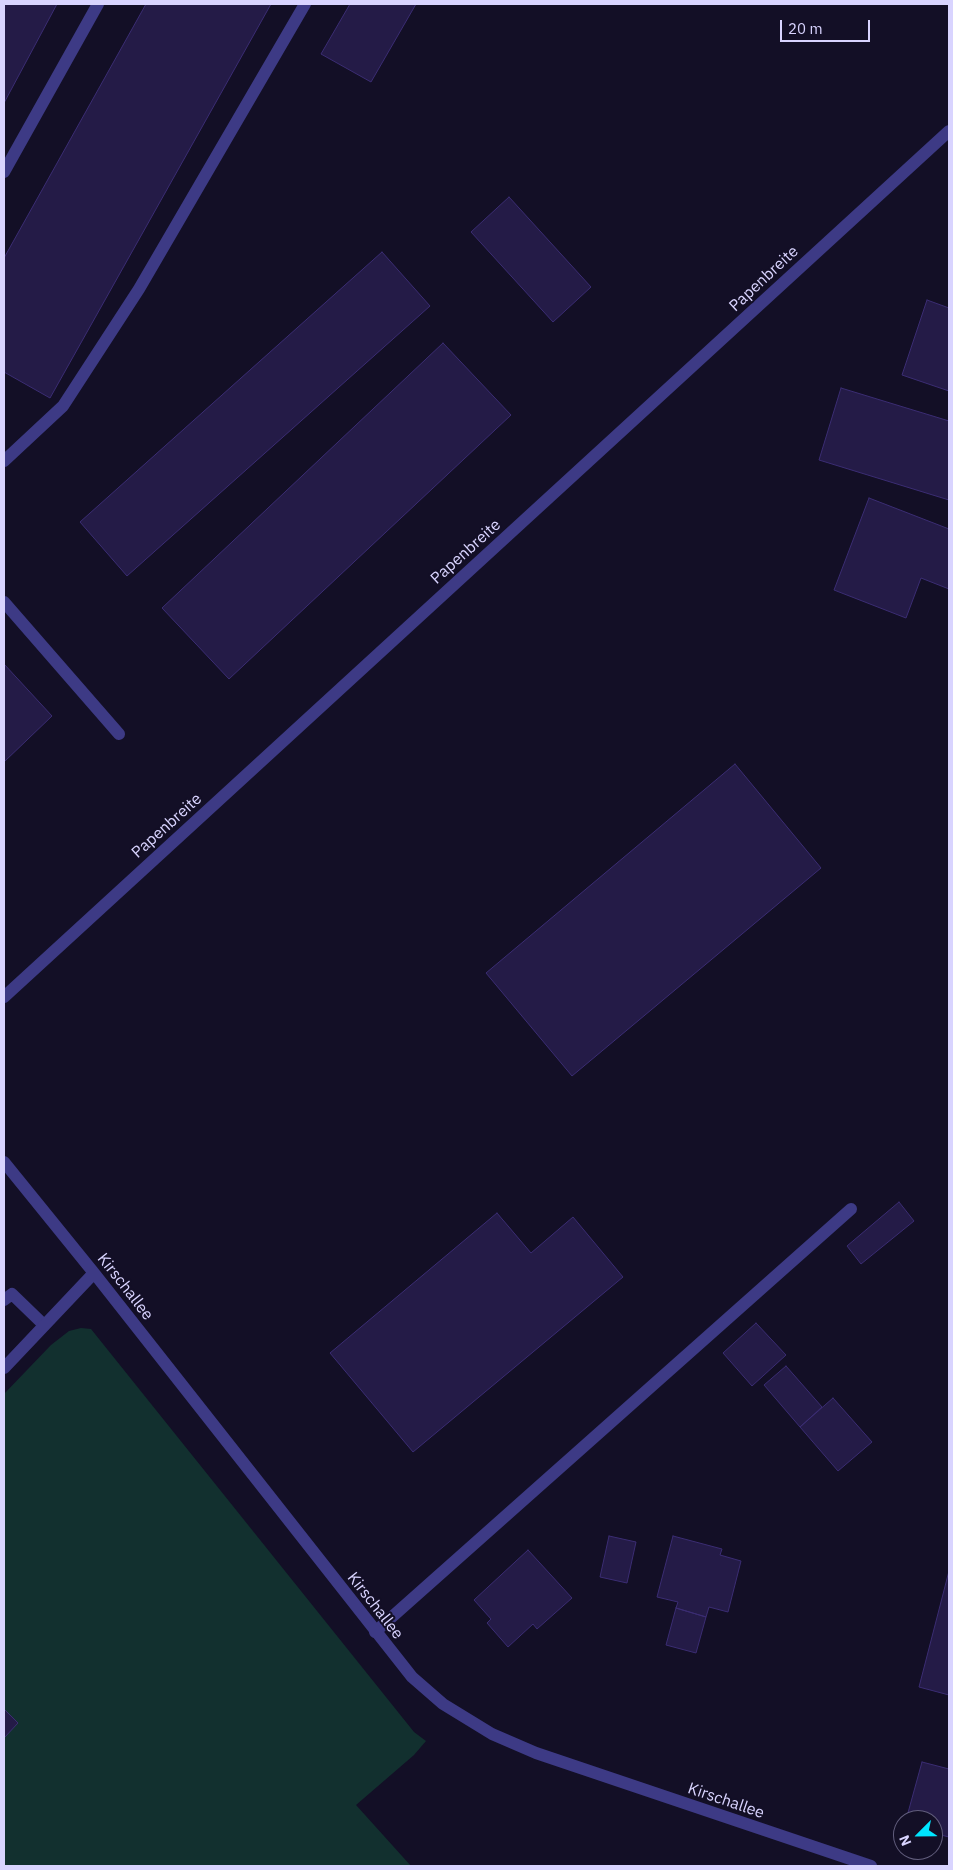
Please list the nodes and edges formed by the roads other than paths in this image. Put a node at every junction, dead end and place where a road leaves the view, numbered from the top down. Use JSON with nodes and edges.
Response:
{"nodes":[{"id":1,"x":98,"y":4,"type":"edge"},
{"id":2,"x":305,"y":4,"type":"edge"},
{"id":3,"x":949,"y":131,"type":"edge"},
{"id":4,"x":4,"y":172,"type":"edge"},
{"id":5,"x":4,"y":461,"type":"edge"},
{"id":6,"x":4,"y":602,"type":"edge"},
{"id":7,"x":119,"y":734,"type":"dead end"},
{"id":8,"x":4,"y":997,"type":"edge"},
{"id":9,"x":4,"y":1162,"type":"edge"},
{"id":10,"x":851,"y":1209,"type":"dead end"},
{"id":11,"x":94,"y":1273,"type":"junction"},
{"id":12,"x":4,"y":1300,"type":"edge"},
{"id":13,"x":44,"y":1325,"type":"junction"},
{"id":14,"x":4,"y":1368,"type":"edge"},
{"id":15,"x":375,"y":1632,"type":"junction"},
{"id":16,"x":871,"y":1866,"type":"edge"}],
"edges":[{"from":1,"to":4,"type":"street"},
{"from":2,"to":5,"type":"street"},
{"from":3,"to":8,"type":"street","name":"Papenbreite"},
{"from":6,"to":7,"type":"street"},
{"from":9,"to":11,"type":"street","name":"Kirschallee"},
{"from":10,"to":15,"type":"street"},
{"from":11,"to":13,"type":"street"},
{"from":11,"to":15,"type":"street","name":"Kirschallee"},
{"from":12,"to":13,"type":"street"},
{"from":13,"to":14,"type":"street"},
{"from":15,"to":16,"type":"street","name":"Kirschallee"}]}
